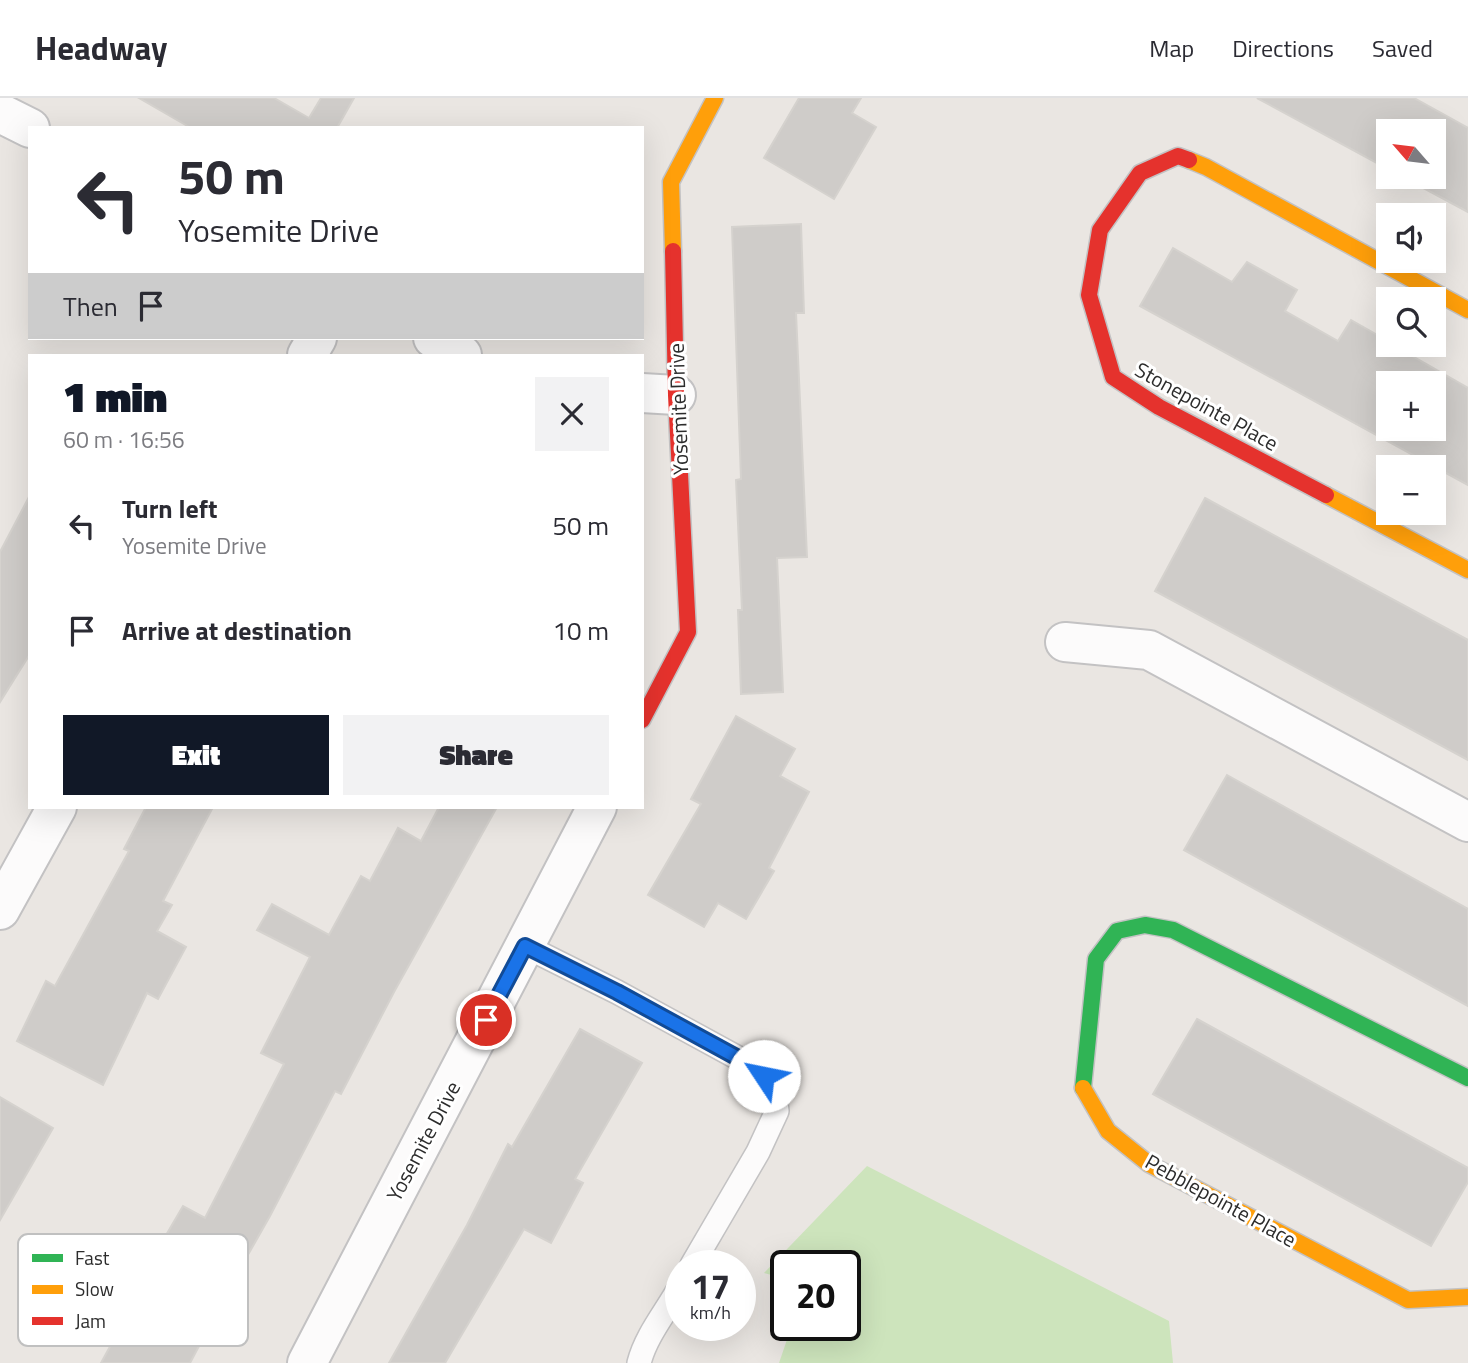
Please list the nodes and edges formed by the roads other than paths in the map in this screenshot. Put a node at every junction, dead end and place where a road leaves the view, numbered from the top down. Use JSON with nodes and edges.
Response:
{"nodes":[{"id":1,"x":715,"y":98,"type":"edge"},
{"id":2,"x":0,"y":113,"type":"edge"},
{"id":3,"x":28,"y":127,"type":"edge"},
{"id":4,"x":1468,"y":310,"type":"edge"},
{"id":5,"x":436,"y":340,"type":"edge"},
{"id":6,"x":460,"y":354,"type":"edge"},
{"id":7,"x":659,"y":394,"type":"edge"},
{"id":8,"x":1468,"y":570,"type":"edge"},
{"id":9,"x":1065,"y":642,"type":"dead end"},
{"id":10,"x":644,"y":716,"type":"edge"},
{"id":11,"x":56,"y":809,"type":"edge"},
{"id":12,"x":596,"y":809,"type":"edge"},
{"id":13,"x":1468,"y":822,"type":"edge"},
{"id":14,"x":0,"y":910,"type":"edge"},
{"id":15,"x":525,"y":946,"type":"junction"},
{"id":16,"x":1468,"y":1078,"type":"edge"},
{"id":17,"x":701,"y":1250,"type":"edge"},
{"id":18,"x":1468,"y":1297,"type":"edge"},
{"id":19,"x":665,"y":1312,"type":"edge"},
{"id":20,"x":307,"y":1363,"type":"edge"},
{"id":21,"x":639,"y":1363,"type":"edge"}],
"edges":[{"from":1,"to":7,"type":"street","name":"Yosemite Drive"},
{"from":2,"to":3,"type":"street"},
{"from":4,"to":8,"type":"street","name":"Stonepointe Place"},
{"from":5,"to":6,"type":"street"},
{"from":7,"to":10,"type":"street","name":"Yosemite Drive"},
{"from":9,"to":13,"type":"street"},
{"from":11,"to":14,"type":"street"},
{"from":12,"to":15,"type":"street","name":"Yosemite Drive"},
{"from":15,"to":17,"type":"lane"},
{"from":15,"to":20,"type":"street","name":"Yosemite Drive"},
{"from":16,"to":18,"type":"street","name":"Pebblepointe Place"},
{"from":19,"to":21,"type":"lane"}]}
